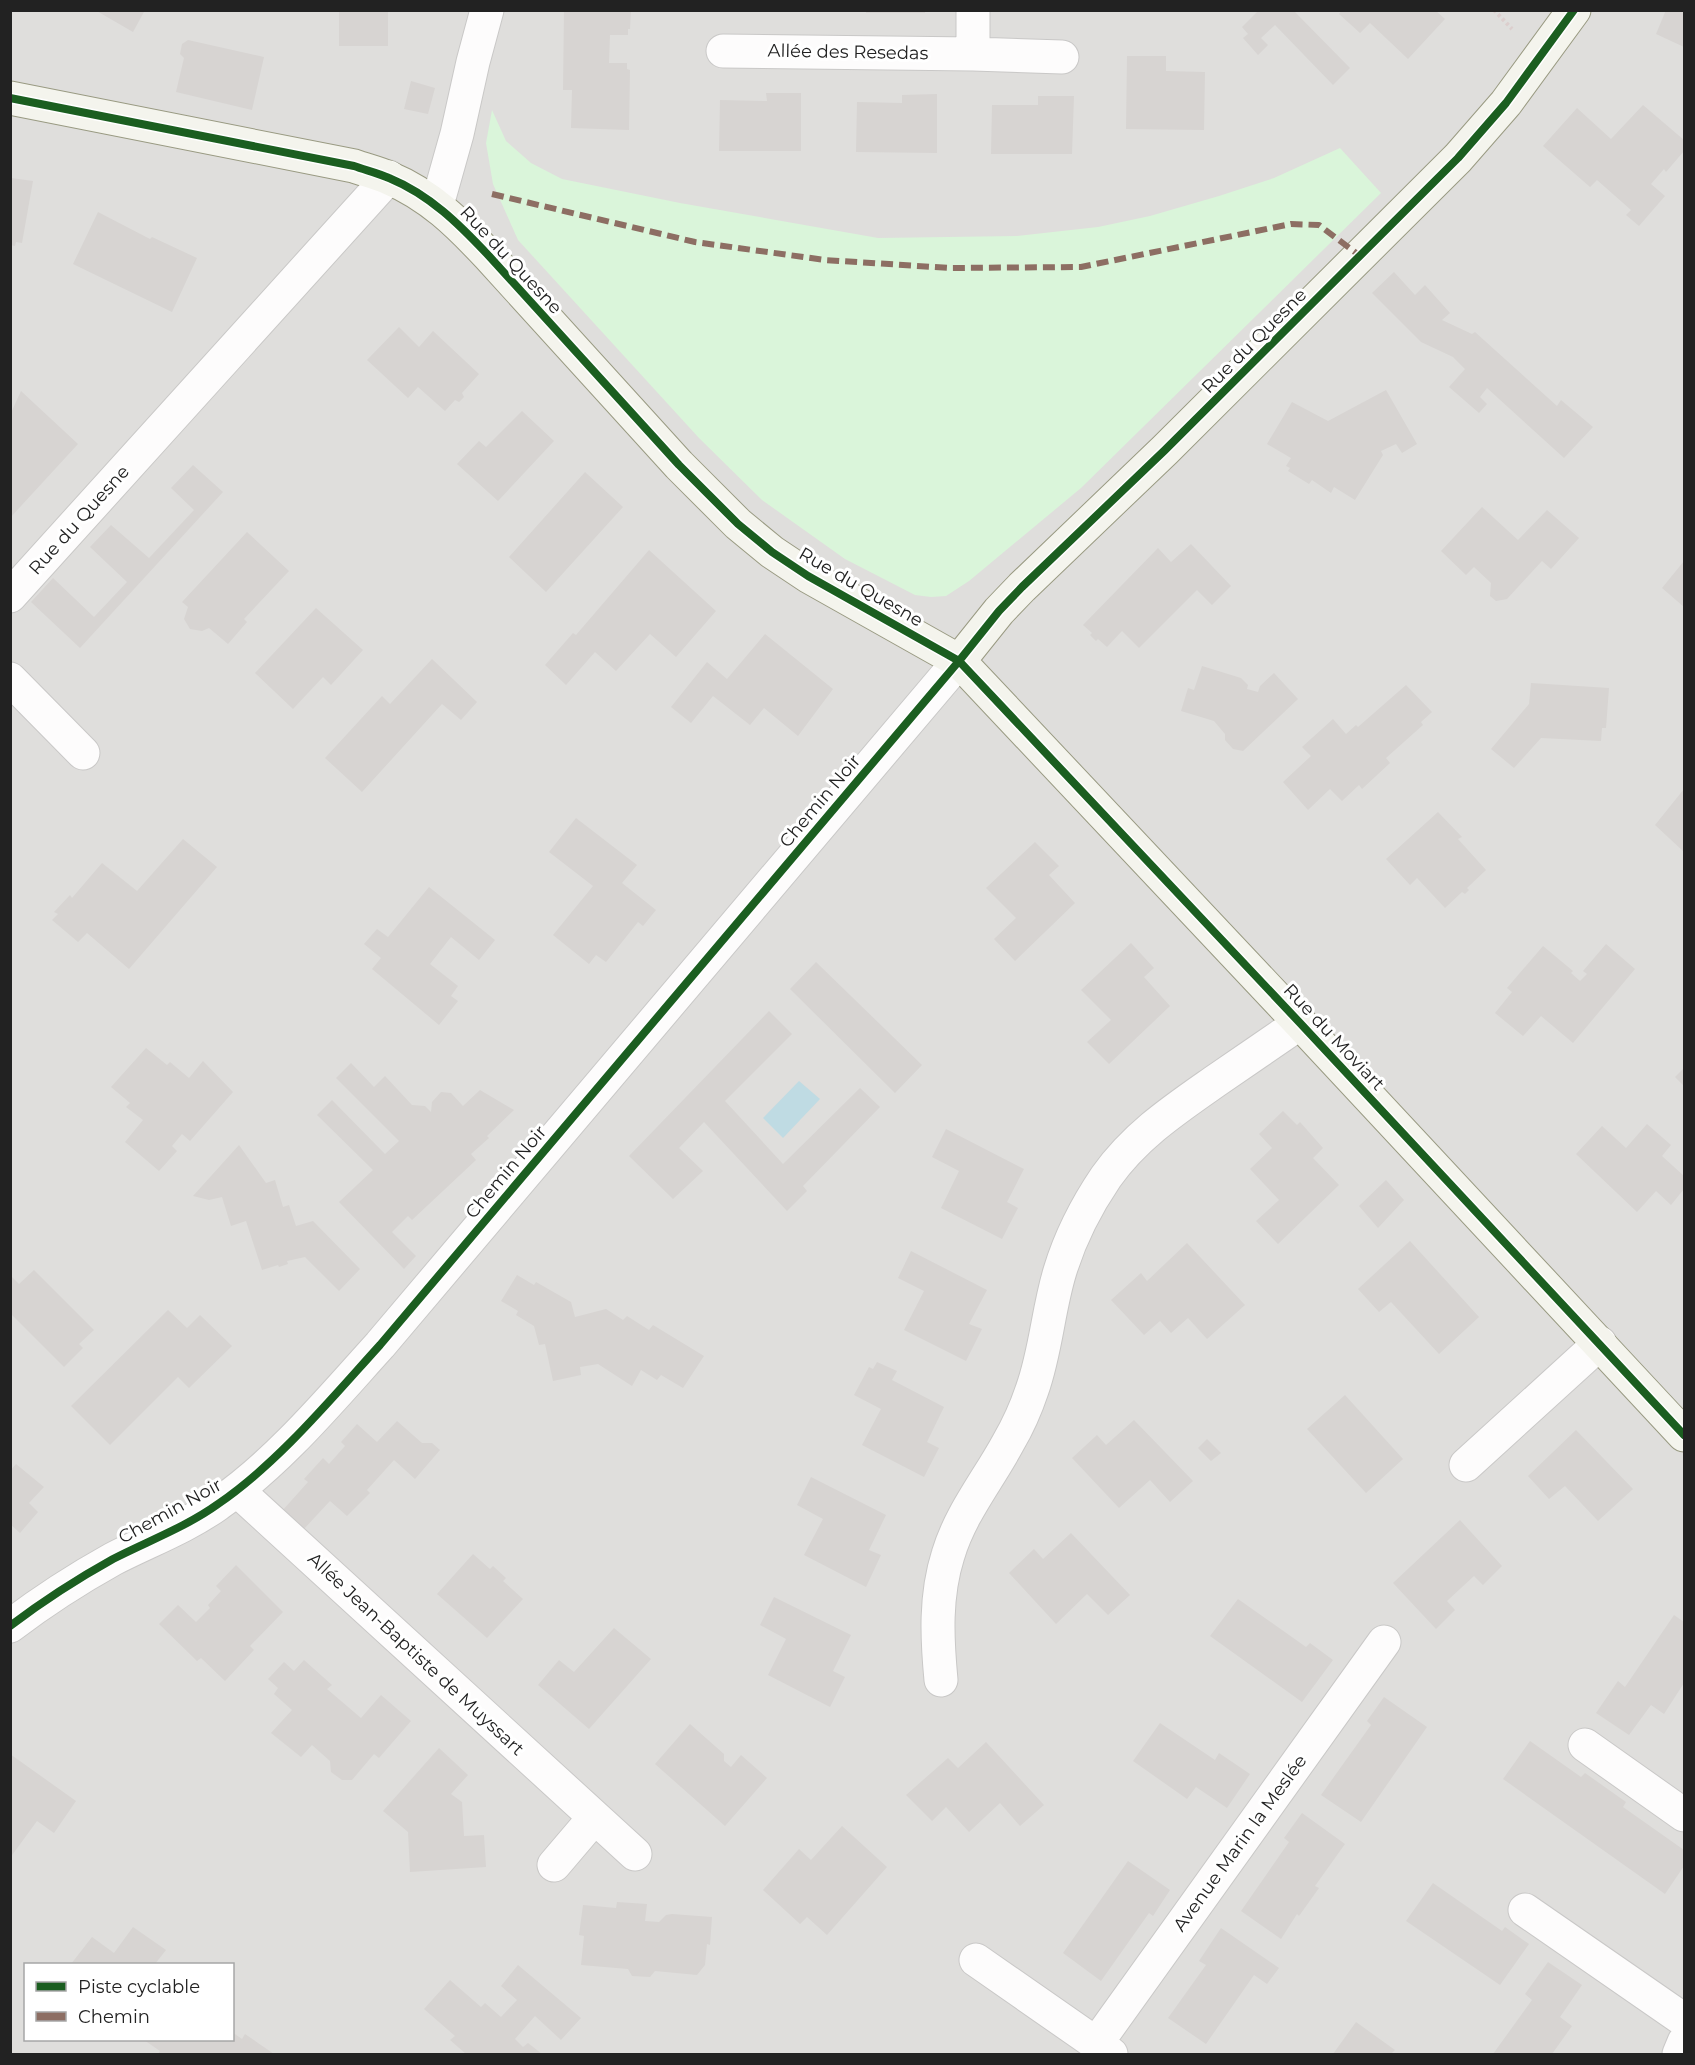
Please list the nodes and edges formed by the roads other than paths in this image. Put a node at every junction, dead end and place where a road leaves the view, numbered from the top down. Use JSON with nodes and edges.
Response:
{"nodes":[{"id":1,"x":487,"y":10,"type":"edge"},
{"id":2,"x":973,"y":10,"type":"edge"},
{"id":3,"x":1574,"y":10,"type":"edge"},
{"id":4,"x":723,"y":51,"type":"dead end"},
{"id":5,"x":974,"y":54,"type":"junction"},
{"id":6,"x":1062,"y":57,"type":"dead end"},
{"id":7,"x":10,"y":98,"type":"edge"},
{"id":8,"x":389,"y":177,"type":"junction"},
{"id":9,"x":437,"y":206,"type":"junction"},
{"id":10,"x":10,"y":596,"type":"edge"},
{"id":11,"x":959,"y":662,"type":"junction"},
{"id":12,"x":10,"y":679,"type":"edge"},
{"id":13,"x":83,"y":753,"type":"dead end"},
{"id":14,"x":1300,"y":1023,"type":"junction"},
{"id":15,"x":1600,"y":1343,"type":"junction"},
{"id":16,"x":1684,"y":1435,"type":"edge"},
{"id":17,"x":1466,"y":1465,"type":"dead end"},
{"id":18,"x":237,"y":1490,"type":"junction"},
{"id":19,"x":10,"y":1626,"type":"edge"},
{"id":20,"x":1384,"y":1642,"type":"dead end"},
{"id":21,"x":941,"y":1680,"type":"dead end"},
{"id":22,"x":1585,"y":1745,"type":"dead end"},
{"id":23,"x":1684,"y":1815,"type":"edge"},
{"id":24,"x":594,"y":1818,"type":"junction"},
{"id":25,"x":635,"y":1854,"type":"dead end"},
{"id":26,"x":554,"y":1865,"type":"dead end"},
{"id":27,"x":1525,"y":1910,"type":"dead end"},
{"id":28,"x":976,"y":1960,"type":"dead end"},
{"id":29,"x":1684,"y":2020,"type":"edge"},
{"id":30,"x":1684,"y":2042,"type":"edge"},
{"id":31,"x":1103,"y":2049,"type":"edge"},
{"id":32,"x":1678,"y":2055,"type":"edge"}],
"edges":[{"from":1,"to":9,"type":"street"},
{"from":2,"to":5,"type":"street"},
{"from":3,"to":11,"type":"street","name":"Rue du Quesne"},
{"from":4,"to":5,"type":"street","name":"Allée des Resedas"},
{"from":5,"to":6,"type":"street","name":"Allée des Resedas"},
{"from":7,"to":8,"type":"street","name":"Rue du Quesne"},
{"from":8,"to":9,"type":"street","name":"Rue du Quesne"},
{"from":8,"to":10,"type":"street","name":"Rue du Quesne"},
{"from":9,"to":11,"type":"street","name":"Rue du Quesne"},
{"from":11,"to":14,"type":"street","name":"Rue du Moviart"},
{"from":11,"to":18,"type":"street","name":"Chemin Noir"},
{"from":12,"to":13,"type":"street"},
{"from":14,"to":15,"type":"street","name":"Rue du Moviart"},
{"from":14,"to":21,"type":"street"},
{"from":15,"to":16,"type":"street","name":"Rue du Moviart"},
{"from":15,"to":17,"type":"street"},
{"from":18,"to":19,"type":"street","name":"Chemin Noir"},
{"from":18,"to":24,"type":"street","name":"Allée Jean-Baptiste de Muyssart"},
{"from":20,"to":31,"type":"street","name":"Avenue Marin la Meslée"},
{"from":22,"to":23,"type":"street"},
{"from":24,"to":25,"type":"street","name":"Allée Jean-Baptiste de Muyssart"},
{"from":24,"to":26,"type":"street"},
{"from":27,"to":29,"type":"street"},
{"from":28,"to":31,"type":"street","name":"Avenue Marin la Meslée"},
{"from":30,"to":32,"type":"street"}]}
